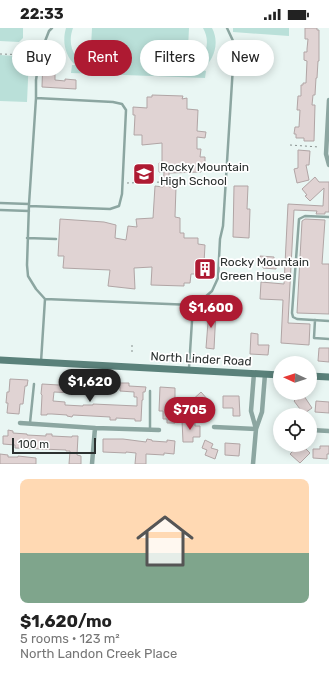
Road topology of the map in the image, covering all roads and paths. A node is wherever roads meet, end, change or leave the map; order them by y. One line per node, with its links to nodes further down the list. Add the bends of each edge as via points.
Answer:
1 (52, 28): 3 (lane)
2 (227, 28): 24 (lane, via 234,43 218,278 212,291)
3 (45, 40)
4 (0, 54): 5 (path)
5 (12, 55)
6 (36, 76): 7 (lane)
7 (36, 98): 14 (lane, via 122,104 126,110); 17 (lane)
8 (329, 100): 11 (street, via 326,154)
9 (290, 145): 10 (path)
10 (319, 147)
11 (329, 165)
12 (163, 182): 14 (path)
13 (169, 182): 15 (path)
14 (122, 183): 17 (lane, via 119,206 110,209)
15 (212, 184)
16 (0, 203): 17 (lane)
17 (29, 205): 19 (lane)
18 (0, 210): 19 (lane)
19 (28, 211): 21 (lane)
20 (329, 217): 25 (lane, via 304,216 298,222 292,313 297,319)
21 (28, 238): 22 (lane); 23 (lane, via 28,276)
22 (56, 239)
23 (45, 298): 24 (lane); 31 (lane)
24 (193, 305): 32 (lane)
25 (315, 320): 26 (lane); 27 (lane, via 314,338)
26 (329, 320)
27 (329, 339)
28 (132, 343): 29 (path)
29 (132, 352)
30 (0, 360): 31 (main road, North Linder Road)
31 (41, 362): 32 (main road, North Linder Road)
32 (189, 370): 33 (main road, North Linder Road)
33 (254, 373): 34 (main road, North Linder Road); 44 (street, via 251,411)
34 (265, 374): 35 (main road, North Linder Road); 44 (street, via 262,412)
35 (273, 375)
36 (317, 376): 37 (main road)
37 (329, 377)
38 (34, 384): 41 (lane)
39 (150, 392): 45 (lane)
40 (20, 423): 41 (street)
41 (30, 424): 43 (street)
42 (214, 427): 44 (street)
43 (95, 428): 45 (street); 49 (street)
44 (256, 429): 50 (street)
45 (150, 430): 46 (street)
46 (160, 430)
47 (317, 430): 48 (street)
48 (329, 431)
49 (92, 464)
50 (254, 464)

